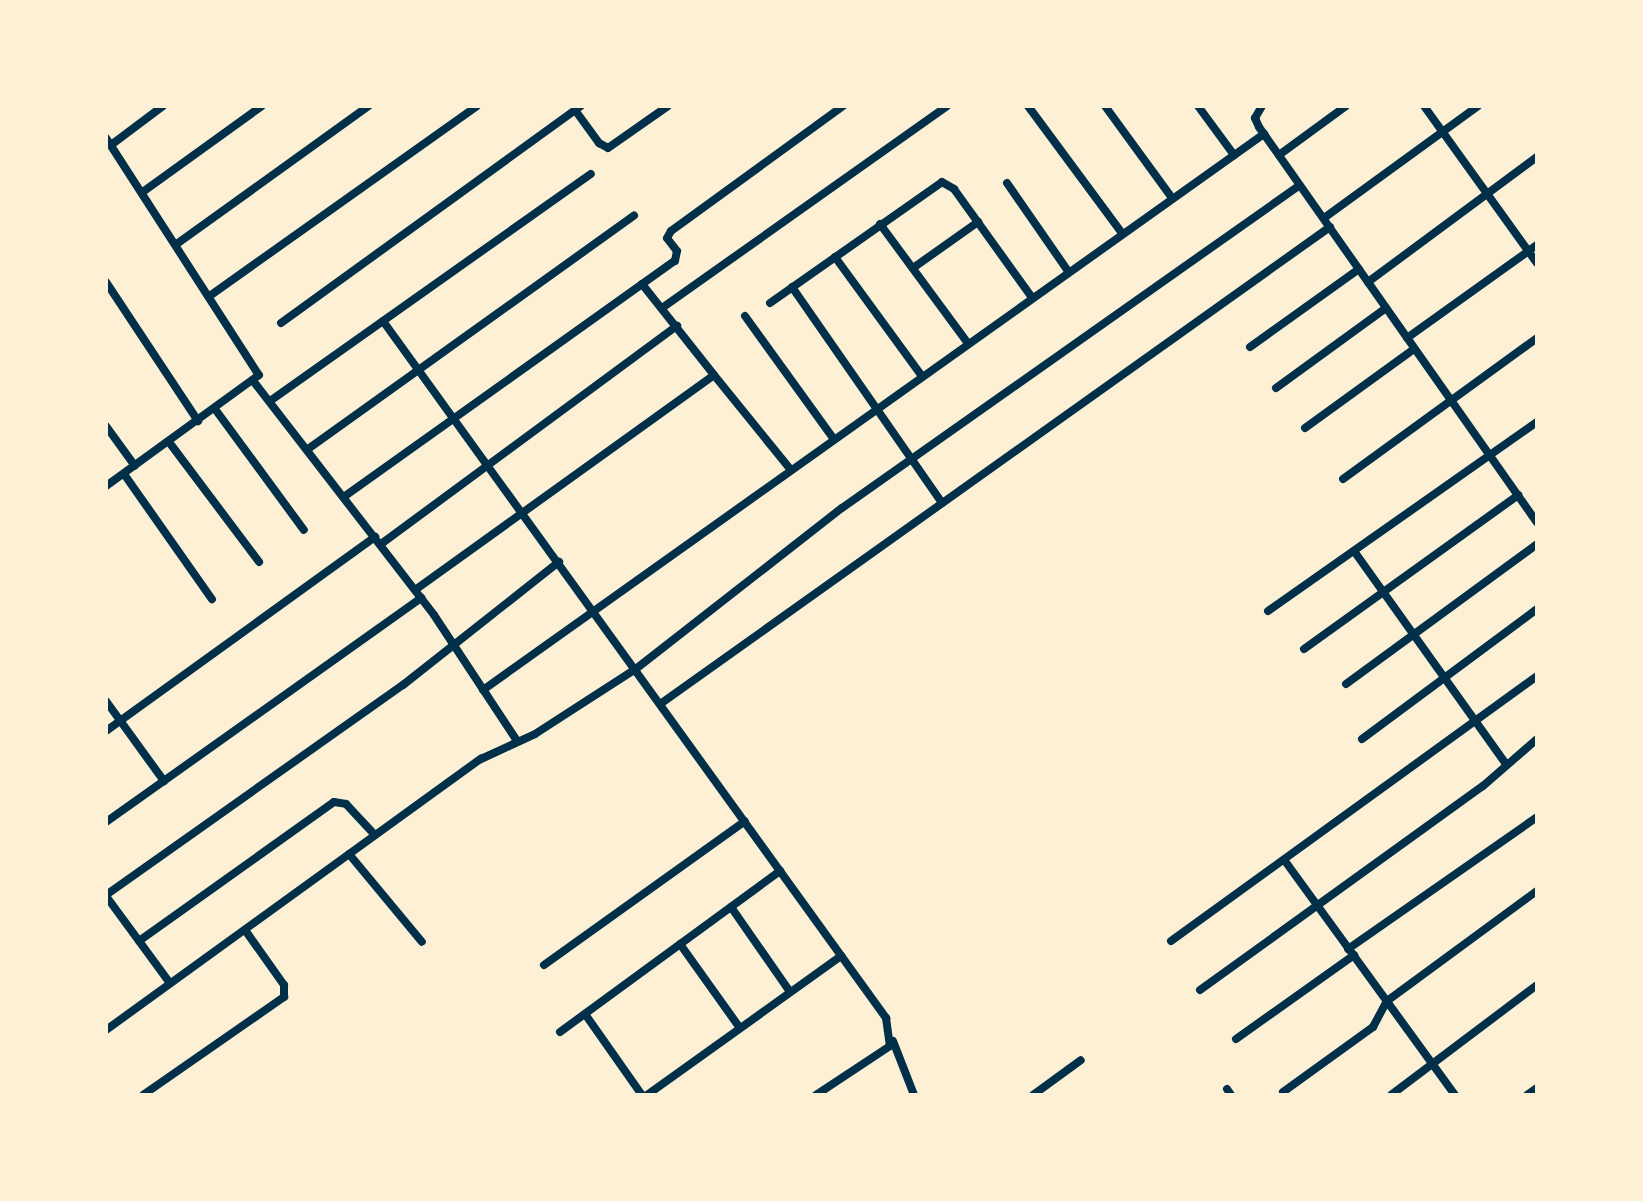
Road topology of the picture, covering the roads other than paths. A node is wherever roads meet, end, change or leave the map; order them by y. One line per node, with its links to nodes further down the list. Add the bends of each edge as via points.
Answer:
1 (163, 106): 18 (street)
2 (262, 106): 25 (street)
3 (369, 106): 34 (street)
4 (477, 106): 46 (street)
5 (668, 106): 15 (street, via 608,148 599,143)
6 (843, 106): 44 (street, via 671,231 667,238 677,257)
7 (947, 106): 49 (street)
8 (1028, 106): 33 (street)
9 (1105, 106): 27 (street)
10 (1198, 106): 19 (street)
11 (1262, 106): 17 (street, via 1255,118)
12 (1346, 106): 20 (street)
13 (1424, 106): 16 (street)
14 (1478, 106): 16 (street)
15 (578, 108): 53 (street)
16 (1443, 131): 26 (street); 29 (street)
17 (1264, 134): 19 (street); 20 (street)
18 (108, 141): 25 (street)
19 (1234, 155): 27 (street)
20 (1279, 155): 24 (street)
21 (1537, 157): 26 (street)
22 (591, 174): 52 (street)
23 (1007, 183): 41 (street)
24 (1300, 185): 29 (street); 78 (street)
25 (144, 191): 34 (street)
26 (1489, 193): 36 (street); 43 (street)
27 (1172, 198): 33 (street)
28 (634, 216): 60 (street)
29 (1324, 218): 32 (street)
30 (978, 222): 31 (street, via 954,189 942,182); 39 (street); 47 (street)
31 (880, 224): 37 (street); 39 (street)
32 (1330, 227): 40 (street); 87 (street)
33 (1122, 233): 41 (street)
34 (178, 243): 46 (street)
35 (1537, 245): 36 (street)
36 (1528, 251): 38 (street); 55 (street)
37 (835, 257): 45 (street); 62 (street)
38 (1537, 263)
39 (913, 268): 57 (street)
40 (1359, 269): 43 (street); 58 (street)
41 (1068, 271): 47 (street)
42 (106, 282): 70 (street)
43 (1368, 282): 50 (street)
44 (642, 284): 49 (street); 69 (street)
45 (792, 287): 48 (street); 67 (street)
46 (211, 295): 63 (street, via 258,372)
47 (1031, 296): 57 (street)
48 (770, 303)
49 (662, 308): 54 (street)
50 (1386, 308): 55 (street); 64 (street)
51 (745, 316): 74 (street)
52 (383, 321): 60 (street); 65 (street)
53 (281, 323)
54 (677, 326): 61 (street); 80 (street)
55 (1407, 338): 59 (street)
56 (1537, 338): 66 (street)
57 (967, 342): 62 (street)
58 (1250, 347)
59 (1414, 349): 66 (street); 73 (street)
60 (417, 370): 69 (street); 76 (street)
61 (714, 375): 81 (street); 89 (street)
62 (921, 375): 67 (street)
63 (254, 382): 65 (street); 68 (street)
64 (1276, 388)
65 (270, 401): 76 (street)
66 (1452, 401): 77 (street); 83 (street)
67 (875, 408): 74 (street); 78 (street)
68 (215, 409): 70 (street); 91 (street)
69 (452, 419): 80 (street); 86 (street)
70 (198, 421): 75 (street)
71 (1537, 422): 77 (street)
72 (106, 426): 79 (street)
73 (1305, 428)
74 (833, 438): 81 (street)
75 (169, 442): 79 (street); 95 (street)
76 (308, 449): 86 (street)
77 (1491, 456): 85 (street); 94 (street)
78 (911, 459): 87 (street); 106 (street)
79 (135, 466): 82 (street)
80 (487, 467): 89 (street); 92 (street)
81 (790, 469): 101 (street)
82 (124, 474): 84 (street); 99 (street)
83 (1343, 479)
84 (106, 486)
85 (1518, 495): 88 (street); 97 (street)
86 (345, 496): 92 (street)
87 (942, 503): 112 (street)
88 (1533, 509): 90 (street)
89 (523, 515): 96 (street); 98 (street)
90 (1537, 522)
91 (304, 530)
92 (378, 540): 98 (street); 113 (street)
93 (1537, 544): 103 (street)
94 (1354, 551): 97 (street); 102 (street)
95 (259, 562)
96 (559, 562): 101 (street); 104 (street)
97 (1384, 592): 103 (street); 105 (street)
98 (418, 594): 104 (street); 120 (street)
99 (212, 599)
100 (1537, 609): 108 (street)
101 (594, 611): 106 (street); 110 (street)
102 (1268, 611)
103 (1414, 634): 108 (street); 109 (street)
104 (452, 643): 110 (street); 129 (street, via 403,685)
105 (1304, 649)
106 (637, 668): 112 (street); 118 (street)
107 (1537, 676): 114 (street)
108 (1445, 677): 114 (street); 116 (street)
109 (1346, 684)
110 (483, 690): 118 (street)
111 (106, 701): 113 (street)
112 (663, 702): 122 (street)
113 (120, 721): 115 (street); 120 (street)
114 (1475, 722): 119 (street); 126 (street)
115 (106, 731)
116 (1362, 739)
117 (1537, 739): 119 (street)
118 (517, 741): 124 (street, via 481,759)
119 (1505, 763): 130 (street, via 1483,786)
120 (164, 781): 123 (street)
121 (1537, 817): 137 (street)
122 (745, 821): 127 (street); 139 (street)
123 (106, 822)
124 (375, 835): 125 (street); 133 (street, via 346,804 334,802)
125 (349, 854): 132 (street); 135 (street)
126 (1285, 861): 130 (street); 134 (street)
127 (780, 871): 131 (street); 138 (street)
128 (1537, 891): 144 (street)
129 (106, 895): 133 (street)
130 (1317, 905): 137 (street); 142 (street)
131 (731, 907): 136 (street); 143 (street)
132 (245, 930): 140 (street); 155 (street, via 284,985 284,997)
133 (139, 941): 140 (street)
134 (1171, 941)
135 (422, 942)
136 (680, 944): 145 (street); 146 (street)
137 (1351, 952): 144 (street); 149 (street)
138 (841, 956): 143 (street); 150 (street, via 886,1018)
139 (544, 965)
140 (170, 983): 147 (street)
141 (1537, 985): 152 (street)
142 (1200, 990)
143 (790, 992): 146 (street)
144 (1387, 1001): 152 (street); 154 (street, via 1373,1027)
145 (585, 1014): 148 (street); 156 (street)
146 (740, 1028): 156 (street)
147 (106, 1030)
148 (560, 1032)
149 (1236, 1039)
150 (893, 1041): 157 (street); 158 (street)
151 (1081, 1060): 159 (street)
152 (1432, 1064): 160 (street); 161 (street)
153 (1537, 1088): 162 (street)
154 (1283, 1092)
155 (143, 1095)
156 (644, 1095)
157 (816, 1095)
158 (914, 1095)
159 (1033, 1095)
160 (1391, 1095)
161 (1455, 1095)
162 (1527, 1095)

